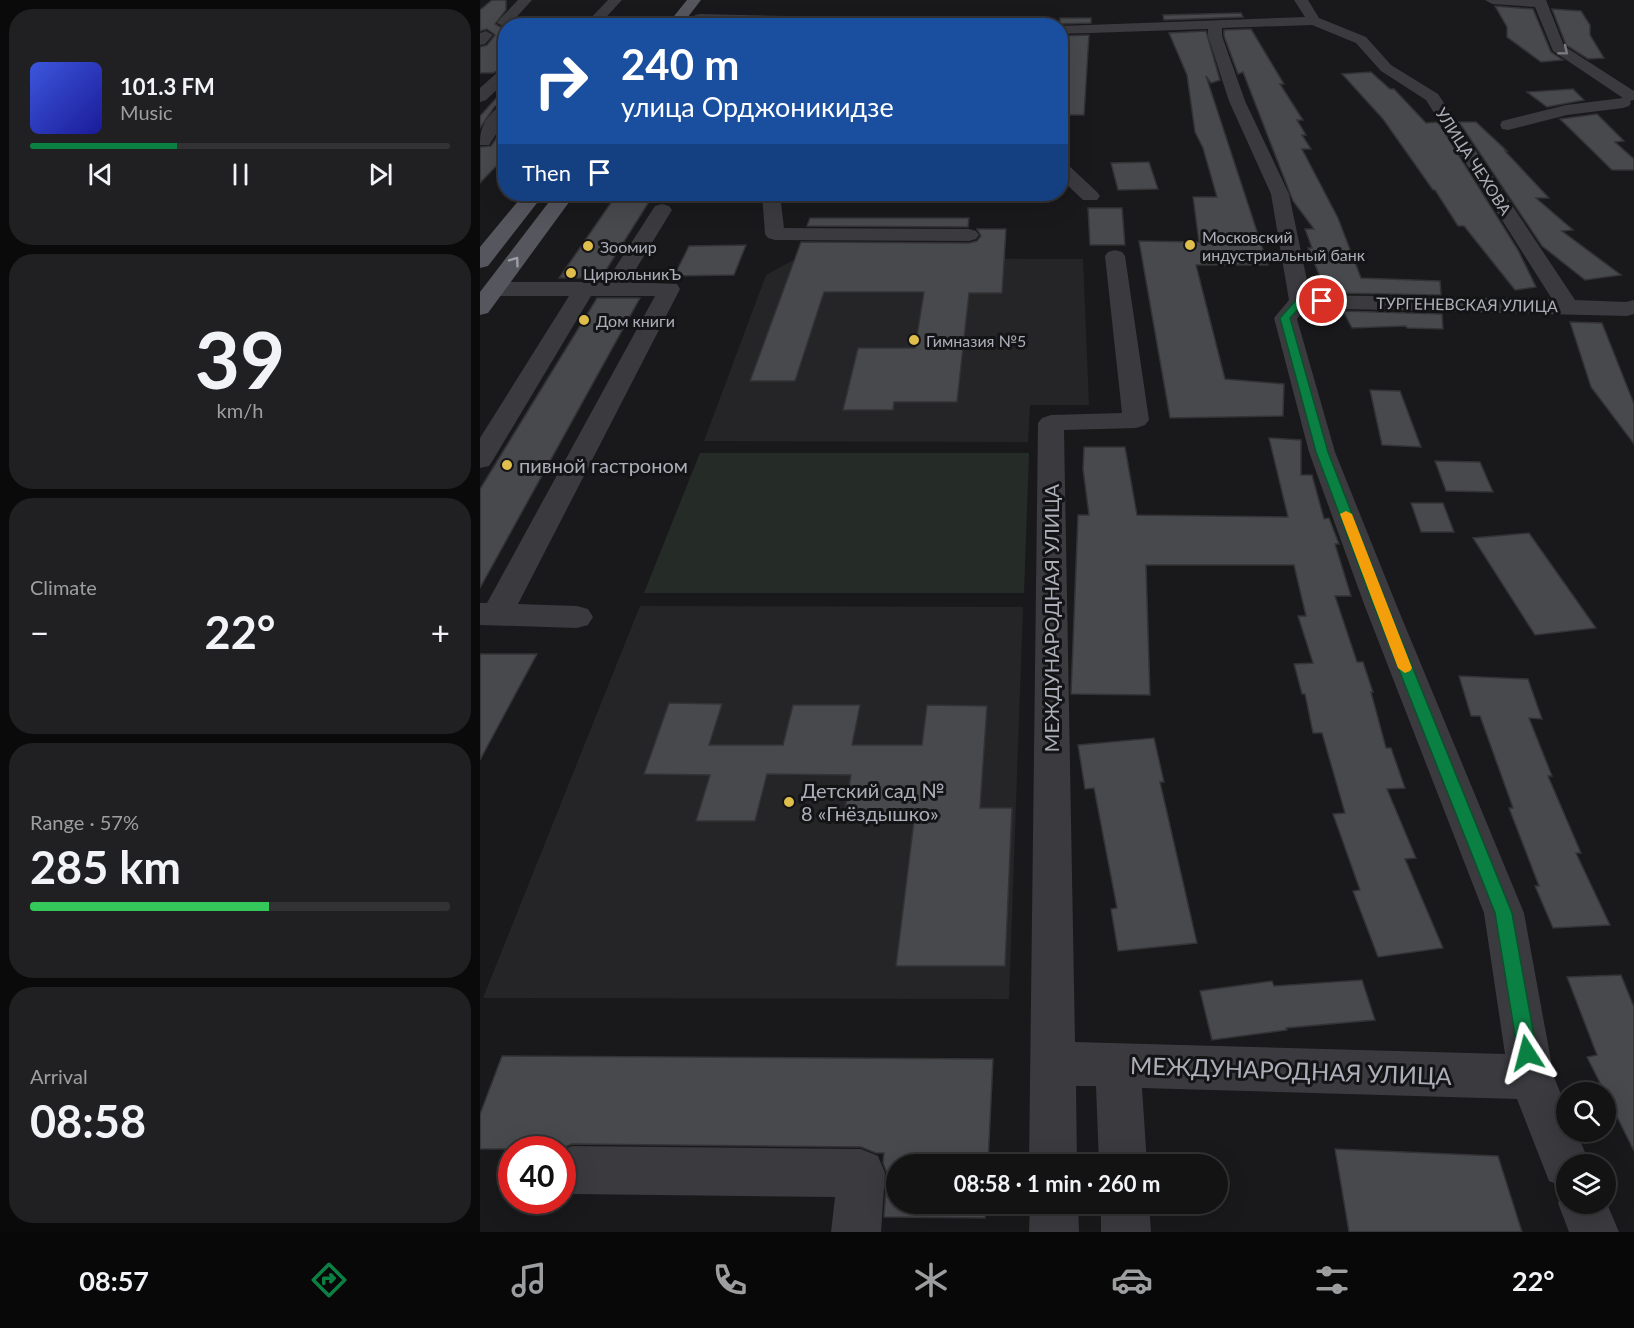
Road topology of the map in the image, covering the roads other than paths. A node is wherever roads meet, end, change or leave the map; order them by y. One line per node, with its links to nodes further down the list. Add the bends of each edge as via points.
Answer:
1 (525, 0): 8 (street)
2 (615, 0): 9 (street)
3 (694, 0): 10 (main road)
4 (714, 0): 11 (main road)
5 (1301, 0): 12 (street)
6 (1491, 0): 7 (street)
7 (1540, 2): 17 (street, one-way to 17, via 1558,48)
8 (509, 18)
9 (598, 18)
10 (679, 18)
11 (700, 18)
12 (1314, 21): 13 (street); 37 (street, УЛИЦА ЧЕХОВА, via 1361,40 1386,68 1432,97)
13 (1215, 24): 14 (street); 36 (street, via 1215,36 1237,101 1280,194)
14 (1068, 30)
15 (498, 80): 16 (street)
16 (480, 97)
17 (1629, 98): 21 (street); 22 (street)
18 (480, 111): 19 (street)
19 (498, 112)
20 (498, 117): 23 (street)
21 (1634, 117)
22 (1508, 125)
23 (483, 141)
24 (1068, 175): 25 (street)
25 (1090, 196)
26 (528, 201): 32 (main road)
27 (560, 201): 33 (main road, one-way to 27)
28 (772, 201): 30 (street, via 775,234)
29 (662, 210): 35 (street)
30 (969, 235)
31 (1115, 256): 43 (street, МЕЖДУНАРОДНАЯ УЛИЦА, via 1136,420 1051,423)
32 (480, 261)
33 (495, 289): 34 (street); 38 (main road)
34 (584, 289): 35 (street); 40 (street)
35 (614, 289): 41 (street, via 669,289)
36 (1300, 301): 37 (street, ТУРГЕНЕВСКАЯ УЛИЦА); 45 (street, via 1285,318 1322,452 1504,913)
37 (1568, 306): 39 (street, ТУРГЕНЕВСКАЯ УЛИЦА)
38 (480, 308)
39 (1632, 314)
40 (480, 460)
41 (488, 614): 42 (street)
42 (577, 617)
43 (1052, 1063): 44 (street, МЕЖДУНАРОДНАЯ УЛИЦА); 46 (street, МЕЖДУНАРОДНАЯ УЛИЦА)
44 (1118, 1065): 45 (street, МЕЖДУНАРОДНАЯ УЛИЦА); 47 (street)
45 (1531, 1077): 48 (street)
46 (1053, 1154)
47 (1122, 1154)
48 (1562, 1154)
49 (576, 1170): 53 (street, via 861,1173)
50 (1054, 1214): 54 (street)
51 (1125, 1214): 55 (street)
52 (1586, 1214): 56 (street)
53 (856, 1232)
54 (1054, 1232)
55 (1126, 1232)
56 (1593, 1232)

